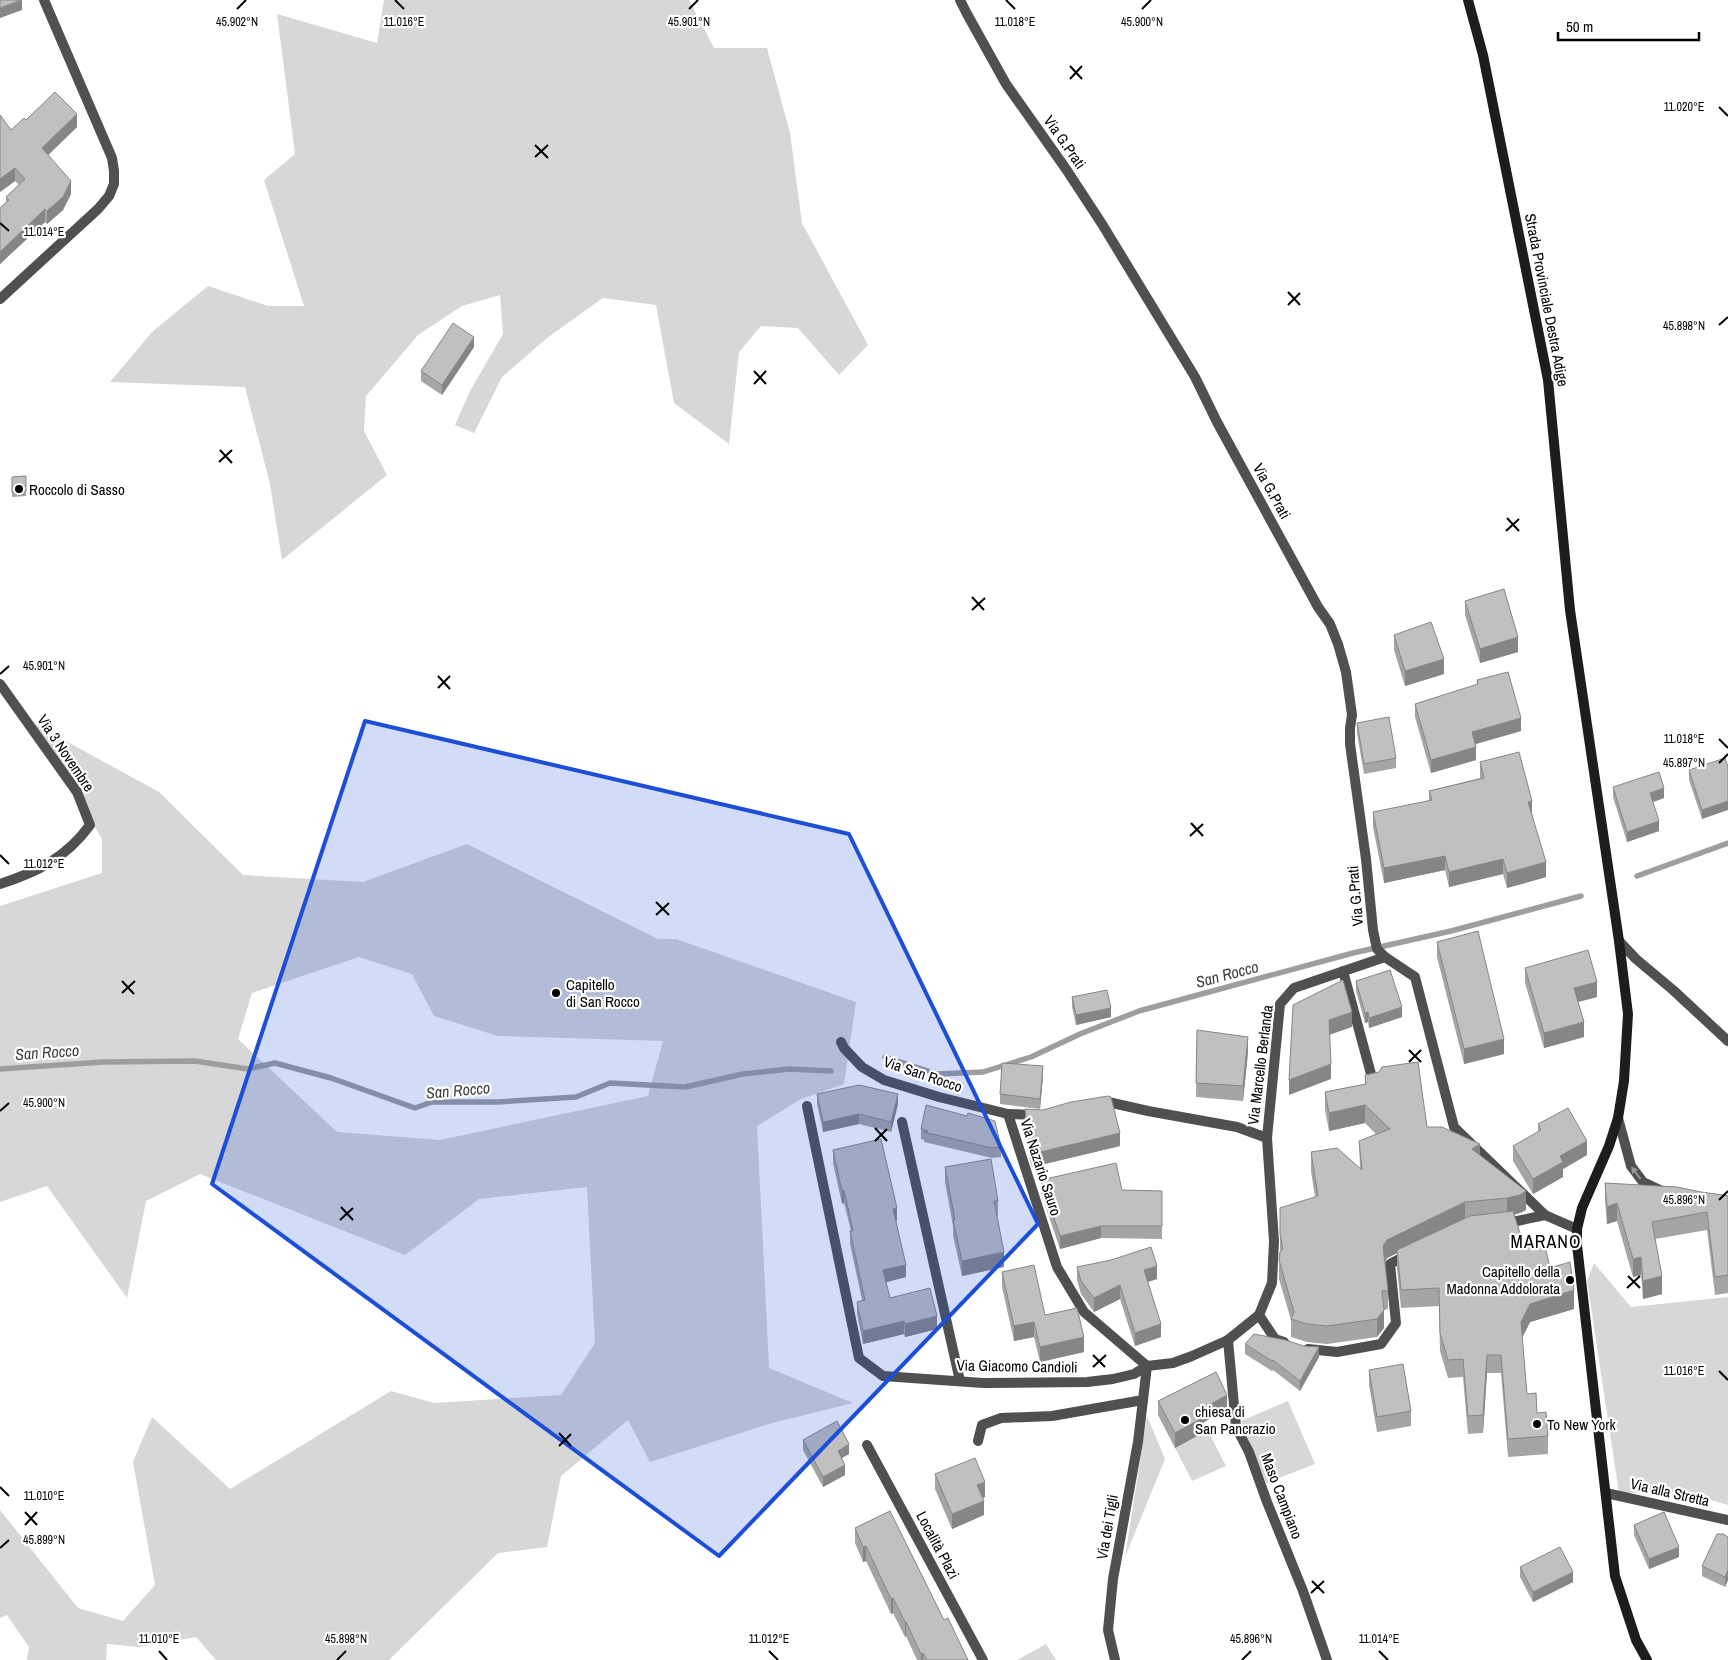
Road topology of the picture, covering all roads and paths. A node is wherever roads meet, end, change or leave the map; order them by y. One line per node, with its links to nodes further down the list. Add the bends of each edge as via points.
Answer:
1 (44, 0): 4 (street, via 107,143 114,184 98,209)
2 (960, 0): 8 (street, Via G.Prati, via 1006,84 1102,224 1191,370 1318,608 1333,630 1351,699 1350,744 1373,930 1377,949)
3 (1468, 0): 7 (main road, Strada Provinciale Destra Adige, via 1483,55 1548,380 1570,610)
4 (0, 299)
5 (0, 684): 6 (street, Via 3 Novembre, via 77,792 90,825 79,840 53,862)
6 (0, 884)
7 (1619, 941): 11 (street); 17 (main road, Strada Provinciale Destra Adige, via 1628,1014)
8 (1385, 957): 9 (street, Via Marcello Berlanda); 21 (street, via 1415,977 1454,1127)
9 (1343, 971): 12 (street, via 1375,1085); 19 (street, Via Marcello Berlanda, via 1294,988 1280,1004)
10 (842, 1042): 16 (street, Via San Rocco, via 862,1067 884,1080)
11 (1728, 1042)
12 (1366, 1086)
13 (1089, 1105): 19 (street, via 1108,1102 1237,1127)
14 (808, 1106): 28 (street, Via Giacomo Candioli, via 859,1358 883,1376)
15 (1051, 1113): 16 (street, Via Nazario Sauro, via 1041,1116)
16 (1008, 1114): 27 (street, Via Nazario Sauro, via 1057,1267 1084,1312)
17 (1618, 1118): 20 (street, one-way to 17, via 1643,1182 1631,1166); 23 (main road, Strada Provinciale Destra Adige)
18 (902, 1122): 28 (street)
19 (1267, 1138): 25 (street, Via Marcello Berlanda, via 1274,1241 1272,1283)
20 (1668, 1194)
21 (1545, 1214): 22 (street); 23 (street)
22 (1492, 1225)
23 (1577, 1229): 32 (main road, Strada Provinciale Destra Adige)
24 (1417, 1250): 25 (street, via 1390,1264 1396,1323 1381,1344 1338,1352 1294,1345 1275,1339)
25 (1259, 1315): 26 (street, Via Marcello Berlanda)
26 (1228, 1340): 27 (street, via 1173,1363); 36 (street, Maso Campiano, via 1236,1427 1303,1591)
27 (1147, 1366): 28 (street, Via Giacomo Candioli, via 1134,1374 1087,1382); 29 (street)
28 (960, 1381)
29 (1143, 1400): 30 (street, via 1052,1416 1001,1418 982,1425); 35 (street, Via dei Tigli, via 1108,1630)
30 (978, 1442)
31 (867, 1445): 34 (street, Località Plazi)
32 (1606, 1493): 33 (street, Via alla Stretta); 37 (main road, Strada Provinciale Destra Adige, via 1615,1576 1636,1640)
33 (1728, 1520)
34 (983, 1660)
35 (1115, 1660)
36 (1327, 1660)
37 (1647, 1660)

